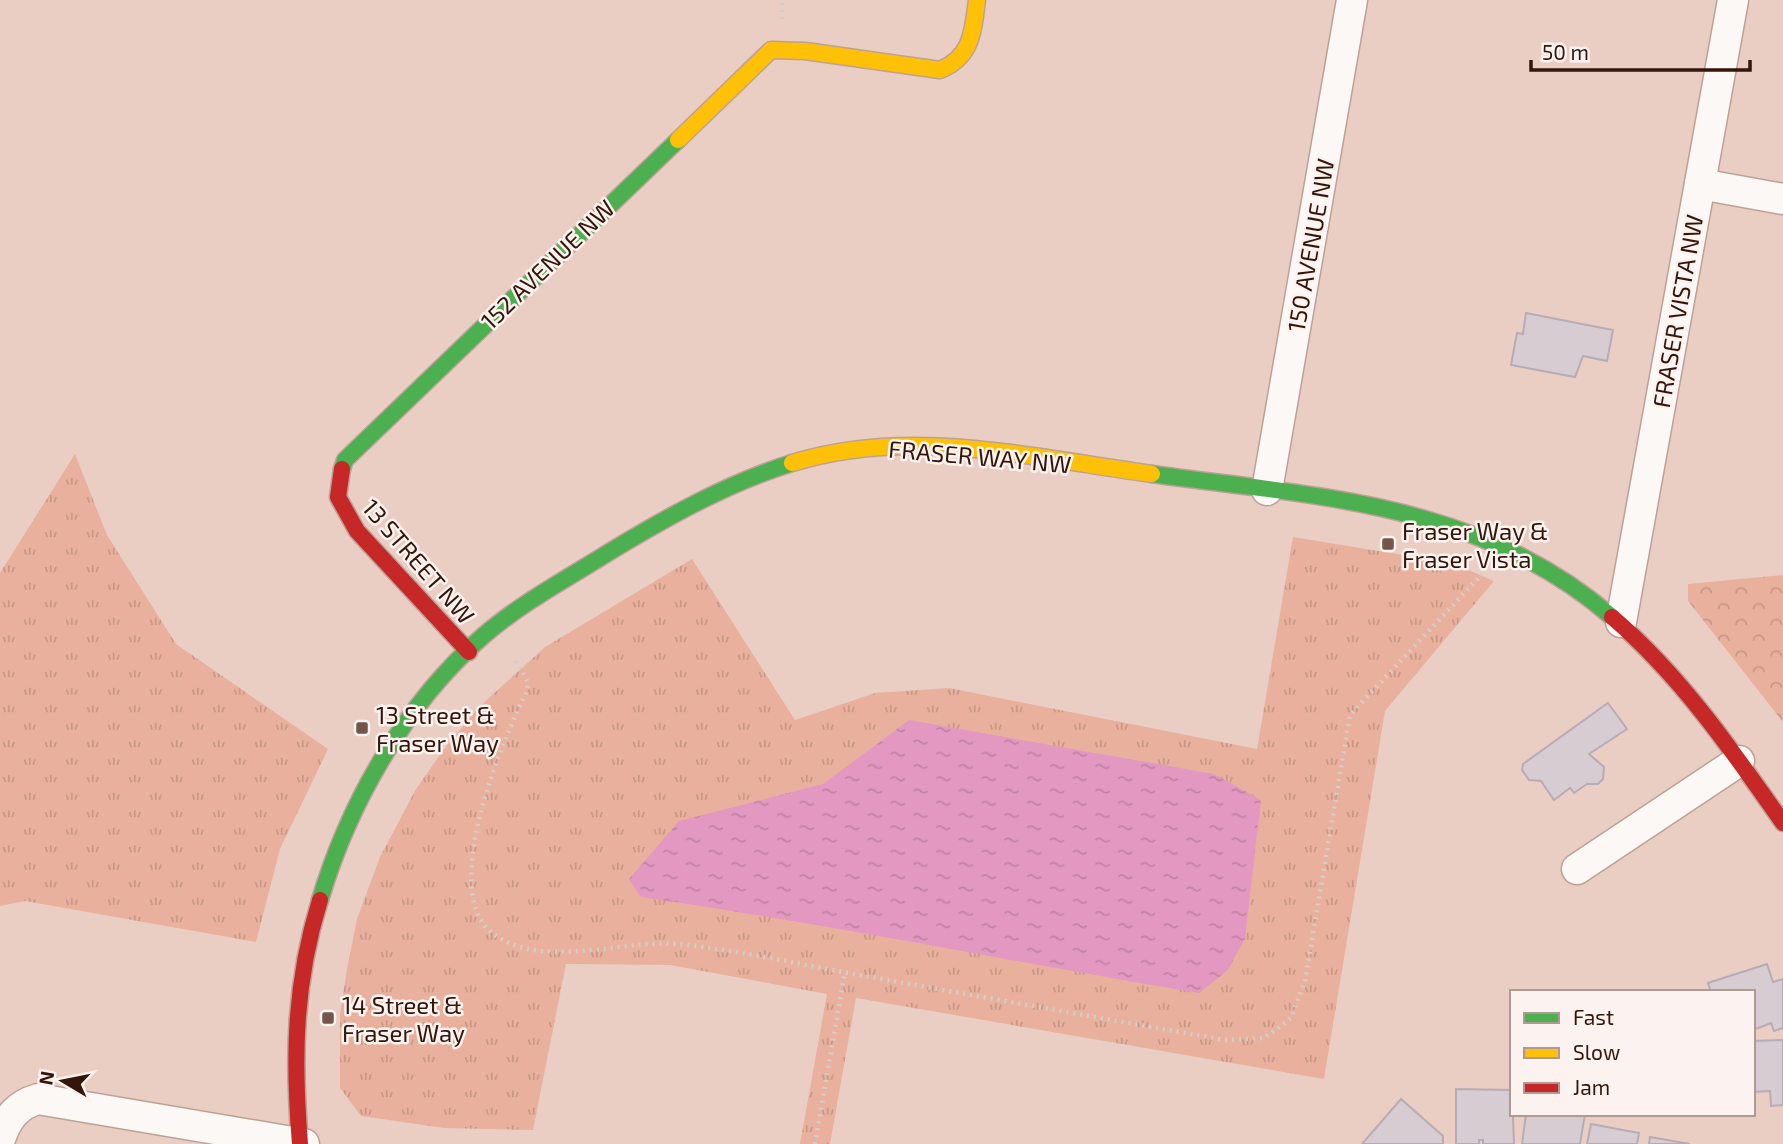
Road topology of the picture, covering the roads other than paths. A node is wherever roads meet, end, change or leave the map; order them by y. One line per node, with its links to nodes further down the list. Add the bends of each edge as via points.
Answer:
1 (977, 0): 7 (street, 152 AVENUE NW, via 966,52 956,65 922,69 771,50 355,449 339,477)
2 (1352, 0): 6 (street, 150 AVENUE NW)
3 (1733, 0): 4 (street, FRASER VISTA NW)
4 (1700, 184): 5 (street); 8 (street, FRASER VISTA NW)
5 (1783, 199)
6 (1267, 490): 8 (street, FRASER WAY NW, via 1401,511 1507,547 1566,581); 9 (street, FRASER WAY NW, via 941,447 834,452 786,462 685,509 530,603 491,629)
7 (338, 498): 9 (street, 13 STREET NW, via 351,526)
8 (1621, 622): 10 (street, FRASER WAY NW)
9 (469, 652): 14 (street, FRASER WAY NW, via 398,735 370,779 329,866 298,998 294,1064)
10 (1739, 761): 11 (street, FRASER WAY NW); 12 (street)
11 (1783, 823)
12 (1577, 869)
13 (0, 1139): 14 (street, via 11,1115 24,1103 38,1099)
14 (301, 1144)

